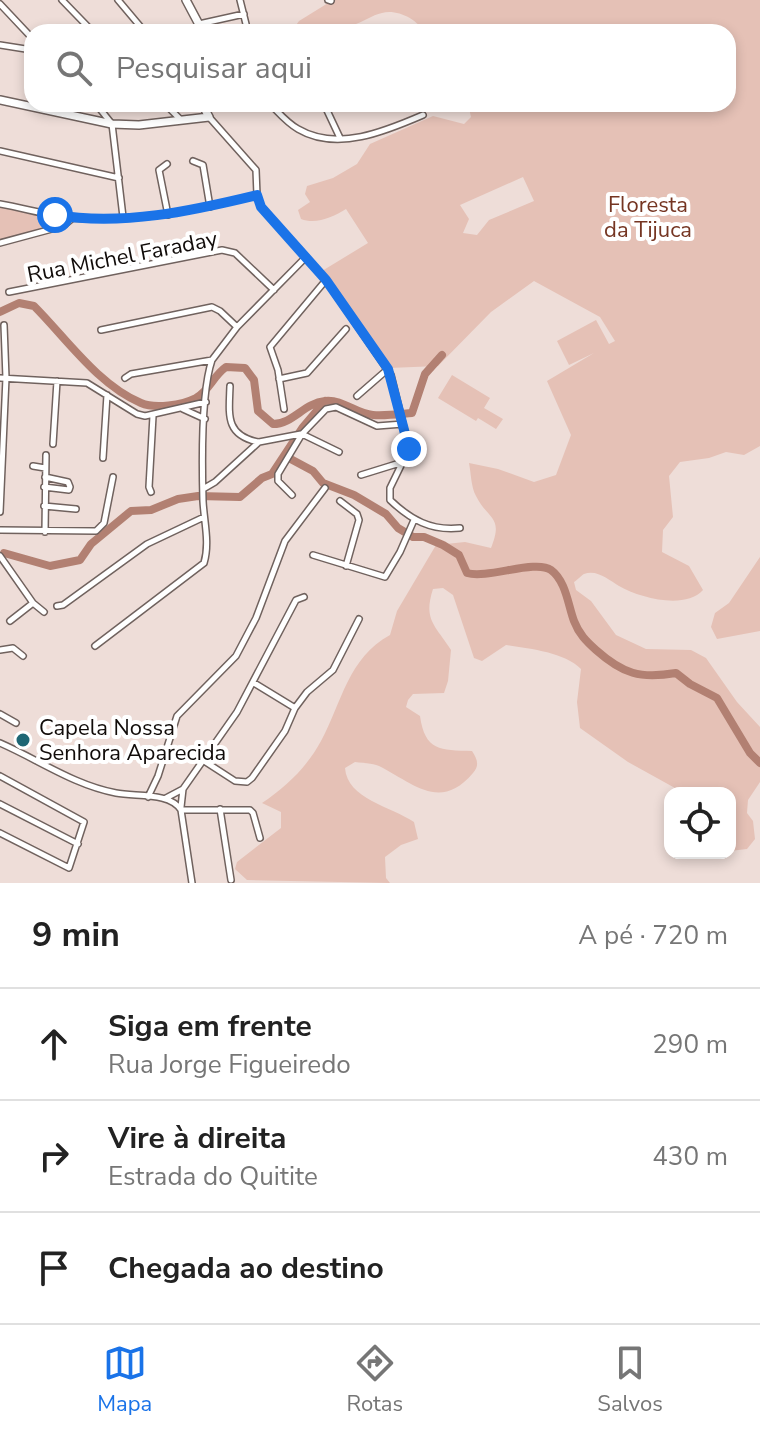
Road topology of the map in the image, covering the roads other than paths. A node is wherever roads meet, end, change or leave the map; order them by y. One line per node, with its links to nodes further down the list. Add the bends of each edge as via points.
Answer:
1 (62, 0): 7 (street)
2 (118, 0): 8 (street)
3 (186, 0): 9 (street)
4 (240, 0): 6 (street)
5 (0, 4): 12 (street)
6 (244, 14): 10 (street); 11 (street)
7 (85, 24)
8 (138, 24)
9 (199, 24)
10 (213, 24)
11 (246, 24)
12 (24, 30)
13 (0, 45): 14 (street)
14 (24, 49)
15 (0, 100): 16 (street)
16 (24, 105)
17 (56, 112): 26 (street)
18 (102, 112): 26 (street)
19 (174, 112): 25 (street)
20 (206, 112): 24 (street)
21 (279, 112): 27 (street, via 300,131)
22 (328, 112): 27 (street)
23 (423, 115): 27 (street, via 375,135)
24 (209, 117): 25 (street); 32 (street, via 256,170)
25 (182, 120): 26 (street)
26 (112, 124): 31 (street)
27 (340, 138)
28 (0, 151): 31 (street)
29 (193, 161): 34 (street, via 203,165)
30 (167, 164): 35 (street, via 159,170)
31 (119, 178): 36 (street)
32 (257, 195): 34 (street); 39 (street, via 261,207)
33 (0, 204): 37 (street)
34 (210, 207): 35 (street)
35 (168, 215): 36 (street)
36 (123, 217): 37 (street)
37 (74, 218): 38 (street, via 63,226)
38 (0, 243)
39 (306, 257): 40 (street); 41 (street)
40 (326, 280): 48 (street); 51 (street, via 270,345)
41 (274, 290): 42 (street, Rua Michel Faraday, via 235,253 222,250); 44 (street)
42 (9, 292)
43 (4, 325): 49 (street)
44 (237, 327): 46 (street, via 212,307); 47 (street)
45 (346, 329): 51 (street, via 307,373)
46 (101, 330)
47 (212, 360): 50 (street); 56 (street)
48 (388, 369): 55 (street); 61 (street)
49 (3, 378): 52 (street); 82 (street)
50 (125, 378)
51 (279, 379): 58 (street)
52 (57, 381): 54 (street, via 87,383); 64 (street)
53 (230, 386): 63 (street, via 232,427 241,437)
54 (107, 394): 59 (street, via 137,414); 67 (street)
55 (357, 396)
56 (206, 400): 57 (street); 60 (street)
57 (182, 409): 59 (street); 60 (street)
58 (284, 409)
59 (153, 416): 77 (street)
60 (205, 419): 76 (street)
61 (403, 424): 62 (street, via 377,426 333,407 322,410); 68 (street, via 409,449)
62 (298, 435): 63 (street); 65 (street); 78 (street, via 277,478)
63 (259, 442): 76 (street)
64 (53, 444)
65 (339, 452)
66 (46, 455): 70 (street)
67 (103, 458)
68 (404, 462): 71 (street); 84 (street, via 389,496)
69 (33, 466): 70 (street)
70 (45, 468): 72 (street)
71 (361, 475)
72 (45, 477): 74 (street); 74 (street, via 70,487)
73 (113, 477): 87 (street, via 99,530)
74 (44, 487): 80 (street)
75 (325, 488): 108 (street, via 285,541 236,656 177,716)
76 (203, 491): 83 (street)
77 (151, 492)
78 (292, 495)
79 (340, 501): 90 (street, via 359,520)
80 (44, 506): 81 (street); 87 (street)
81 (76, 509)
82 (0, 512)
83 (204, 517): 93 (street, via 147,544); 97 (street, via 204,563)
84 (414, 520): 85 (street, via 439,529); 90 (street, via 385,577)
85 (460, 528)
86 (0, 530): 87 (street)
87 (45, 532)
88 (313, 555): 90 (street)
89 (0, 556): 92 (street)
90 (346, 566)
91 (304, 597): 100 (street, via 296,600)
92 (33, 603): 94 (street); 96 (street)
93 (57, 606)
94 (44, 612)
95 (359, 619): 101 (street, via 333,670)
96 (10, 621)
97 (95, 646)
98 (0, 650): 99 (street, via 10,648)
99 (23, 656)
100 (254, 683): 101 (street); 105 (street)
101 (295, 708): 105 (street, via 285,731 247,782 235,781)
102 (0, 714): 103 (street)
103 (16, 723)
104 (0, 743): 108 (street, via 92,787)
105 (204, 761): 107 (street)
106 (0, 776): 115 (street, via 83,819)
107 (183, 789): 109 (street); 111 (street)
108 (148, 797): 109 (street)
109 (165, 799): 111 (street)
110 (0, 804): 115 (street)
111 (181, 809): 112 (street); 117 (street)
112 (220, 809): 114 (street, via 251,810); 116 (street)
113 (0, 833): 115 (street, via 68,868)
114 (260, 838)
115 (78, 844)
116 (231, 880)
117 (192, 883)

